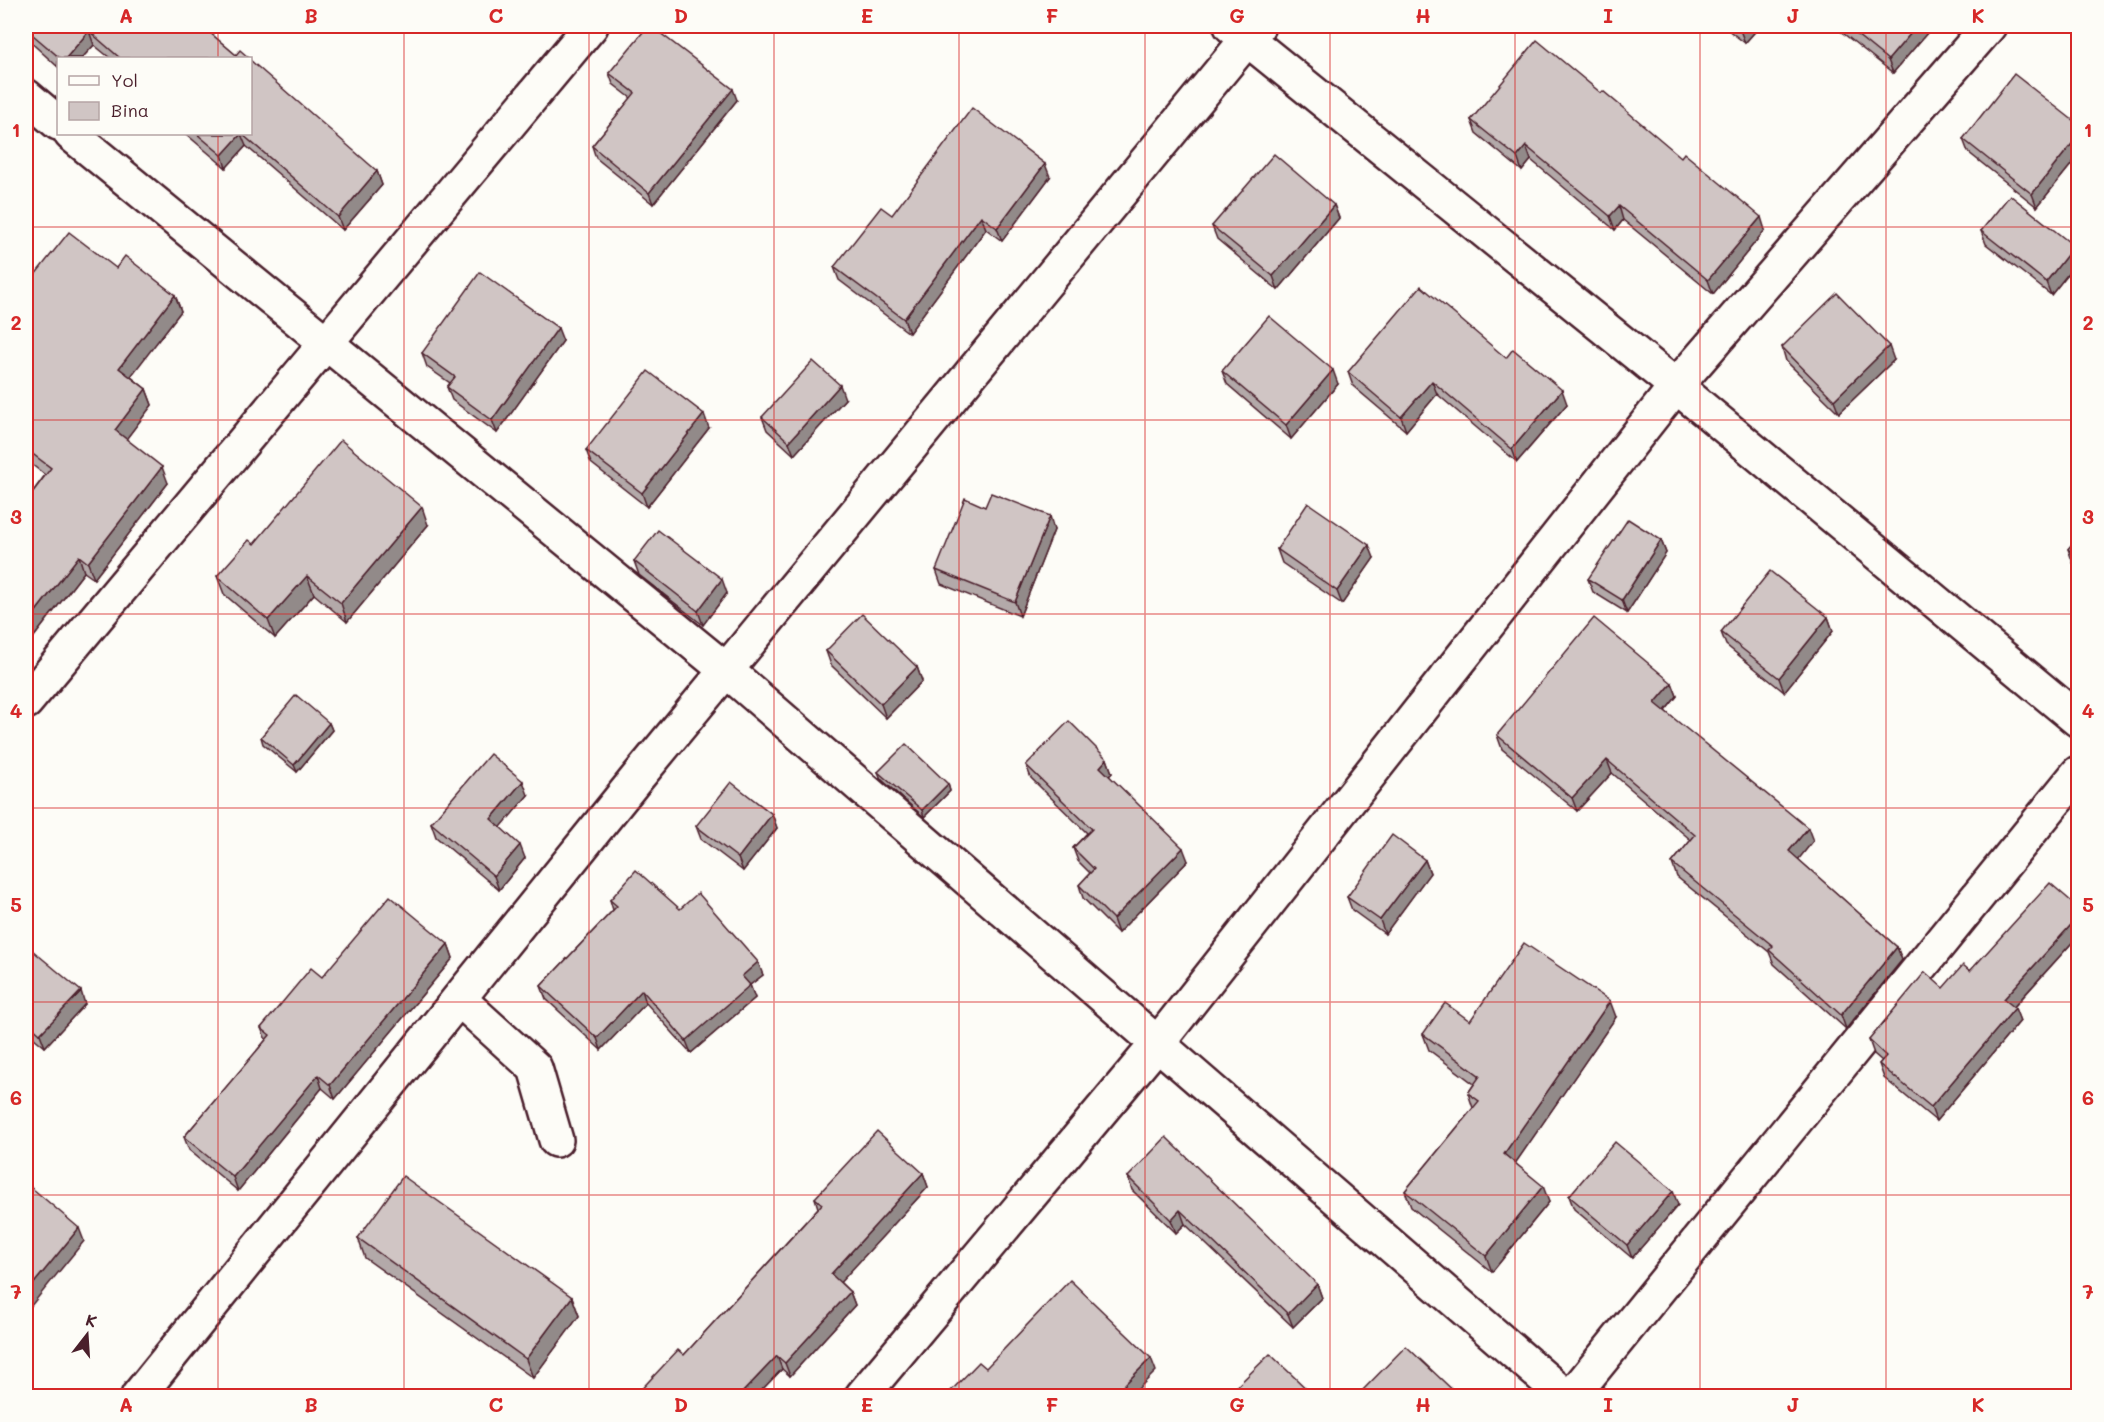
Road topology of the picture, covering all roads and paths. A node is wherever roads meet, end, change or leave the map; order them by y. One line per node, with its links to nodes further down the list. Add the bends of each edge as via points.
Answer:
1 (591, 26): 7 (street)
2 (1989, 26): 8 (street)
3 (1246, 30): 8 (street); 9 (street)
4 (26, 96): 5 (street)
5 (57, 122)
6 (72, 135): 7 (street)
7 (326, 343): 9 (street); 10 (street)
8 (1676, 386): 11 (street); 14 (street)
9 (726, 670): 13 (street); 14 (street)
10 (26, 702)
11 (2079, 720)
12 (2079, 773): 19 (street)
13 (459, 999): 15 (street, via 535,1068); 16 (street)
14 (1157, 1044): 17 (street); 18 (street)
15 (556, 1140)
16 (138, 1396)
17 (862, 1396)
18 (1565, 1396)
19 (1572, 1396)

